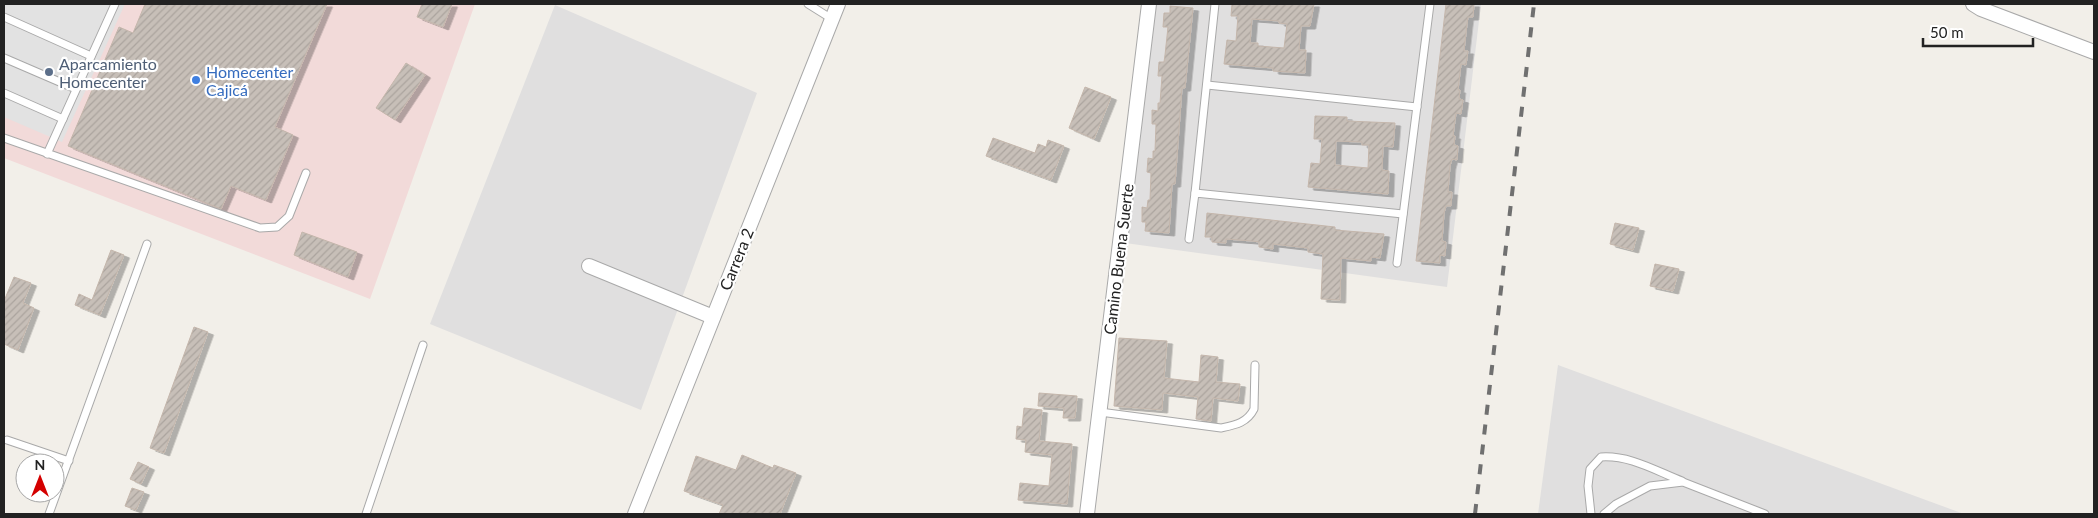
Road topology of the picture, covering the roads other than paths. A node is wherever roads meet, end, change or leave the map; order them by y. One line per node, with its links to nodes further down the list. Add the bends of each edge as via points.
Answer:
1 (115, 4): 11 (lane)
2 (808, 4): 9 (lane)
3 (838, 4): 9 (street, Carrera 2)
4 (1149, 4): 30 (street, Camino Buena Suerte)
5 (1215, 4): 13 (lane)
6 (1430, 4): 16 (lane)
7 (1974, 4): 10 (street)
8 (4, 17): 11 (lane)
9 (832, 19): 27 (street, Carrera 2)
10 (2094, 52)
11 (91, 56): 14 (lane)
12 (4, 58): 14 (lane)
13 (1207, 85): 16 (lane); 21 (lane)
14 (76, 89): 17 (lane)
15 (4, 93): 17 (lane)
16 (1416, 107): 22 (lane)
17 (63, 119): 19 (lane)
18 (4, 138): 19 (lane)
19 (47, 154): 20 (lane, via 260,228 277,227 289,216)
20 (306, 173)
21 (1195, 192): 22 (lane); 23 (lane)
22 (1403, 214): 25 (lane)
23 (1189, 239)
24 (147, 244): 32 (lane)
25 (1397, 263)
26 (589, 266): 27 (street)
27 (713, 317): 36 (street, Carrera 2)
28 (423, 345): 35 (lane)
29 (1255, 365): 30 (lane, via 1254,409 1240,424 1221,428)
30 (1100, 412): 37 (street, Camino Buena Suerte)
31 (6, 440): 32 (lane)
32 (69, 461): 34 (lane)
33 (1683, 482): 38 (lane, via 1630,460 1617,456 1602,457 1590,469); 39 (lane, via 1650,486); 40 (lane)
34 (49, 514)
35 (366, 514)
36 (635, 514)
37 (1087, 514)
38 (1591, 514)
39 (1604, 514)
40 (1765, 514)

